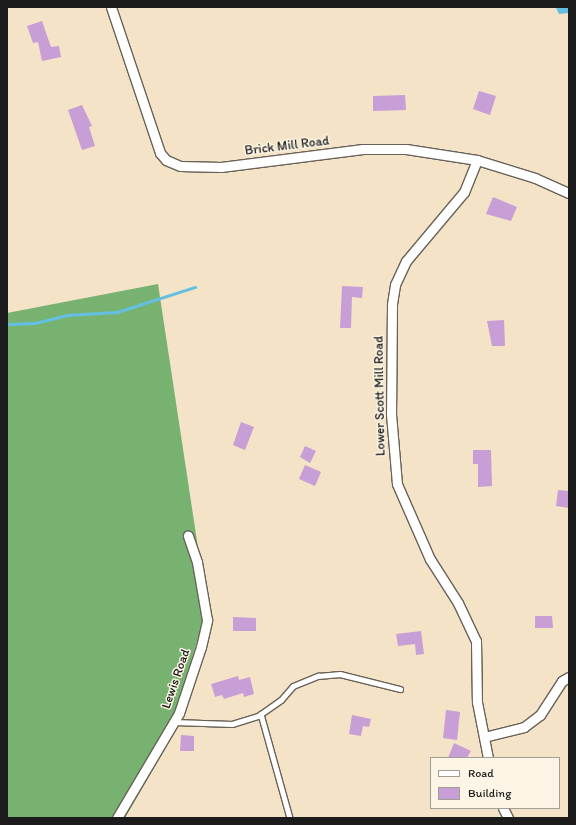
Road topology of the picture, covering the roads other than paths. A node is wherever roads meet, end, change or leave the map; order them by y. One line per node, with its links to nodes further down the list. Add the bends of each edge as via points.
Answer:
1 (111, 7): 2 (street, Brick Mill Road, via 160,153 166,160 180,166 221,167 363,149 406,148)
2 (477, 160): 3 (street, Brick Mill Road, via 535,178); 9 (street, Lower Scott Mill Road, via 464,192 406,261 398,278 392,305 391,414 397,484 430,559 458,603 476,641 475,686)
3 (569, 193)
4 (188, 536): 8 (street, Lewis Road, via 197,562 206,620 190,683)
5 (569, 677): 9 (street, via 562,681 540,715 524,727)
6 (400, 689): 7 (lane, via 340,674 318,676 293,686 281,700)
7 (261, 714): 8 (lane, via 232,724); 12 (lane, via 273,749)
8 (174, 722): 11 (street, Lewis Road)
9 (484, 737): 10 (street, Lower Scott Mill Road)
10 (488, 757)
11 (117, 818)
12 (290, 818)

